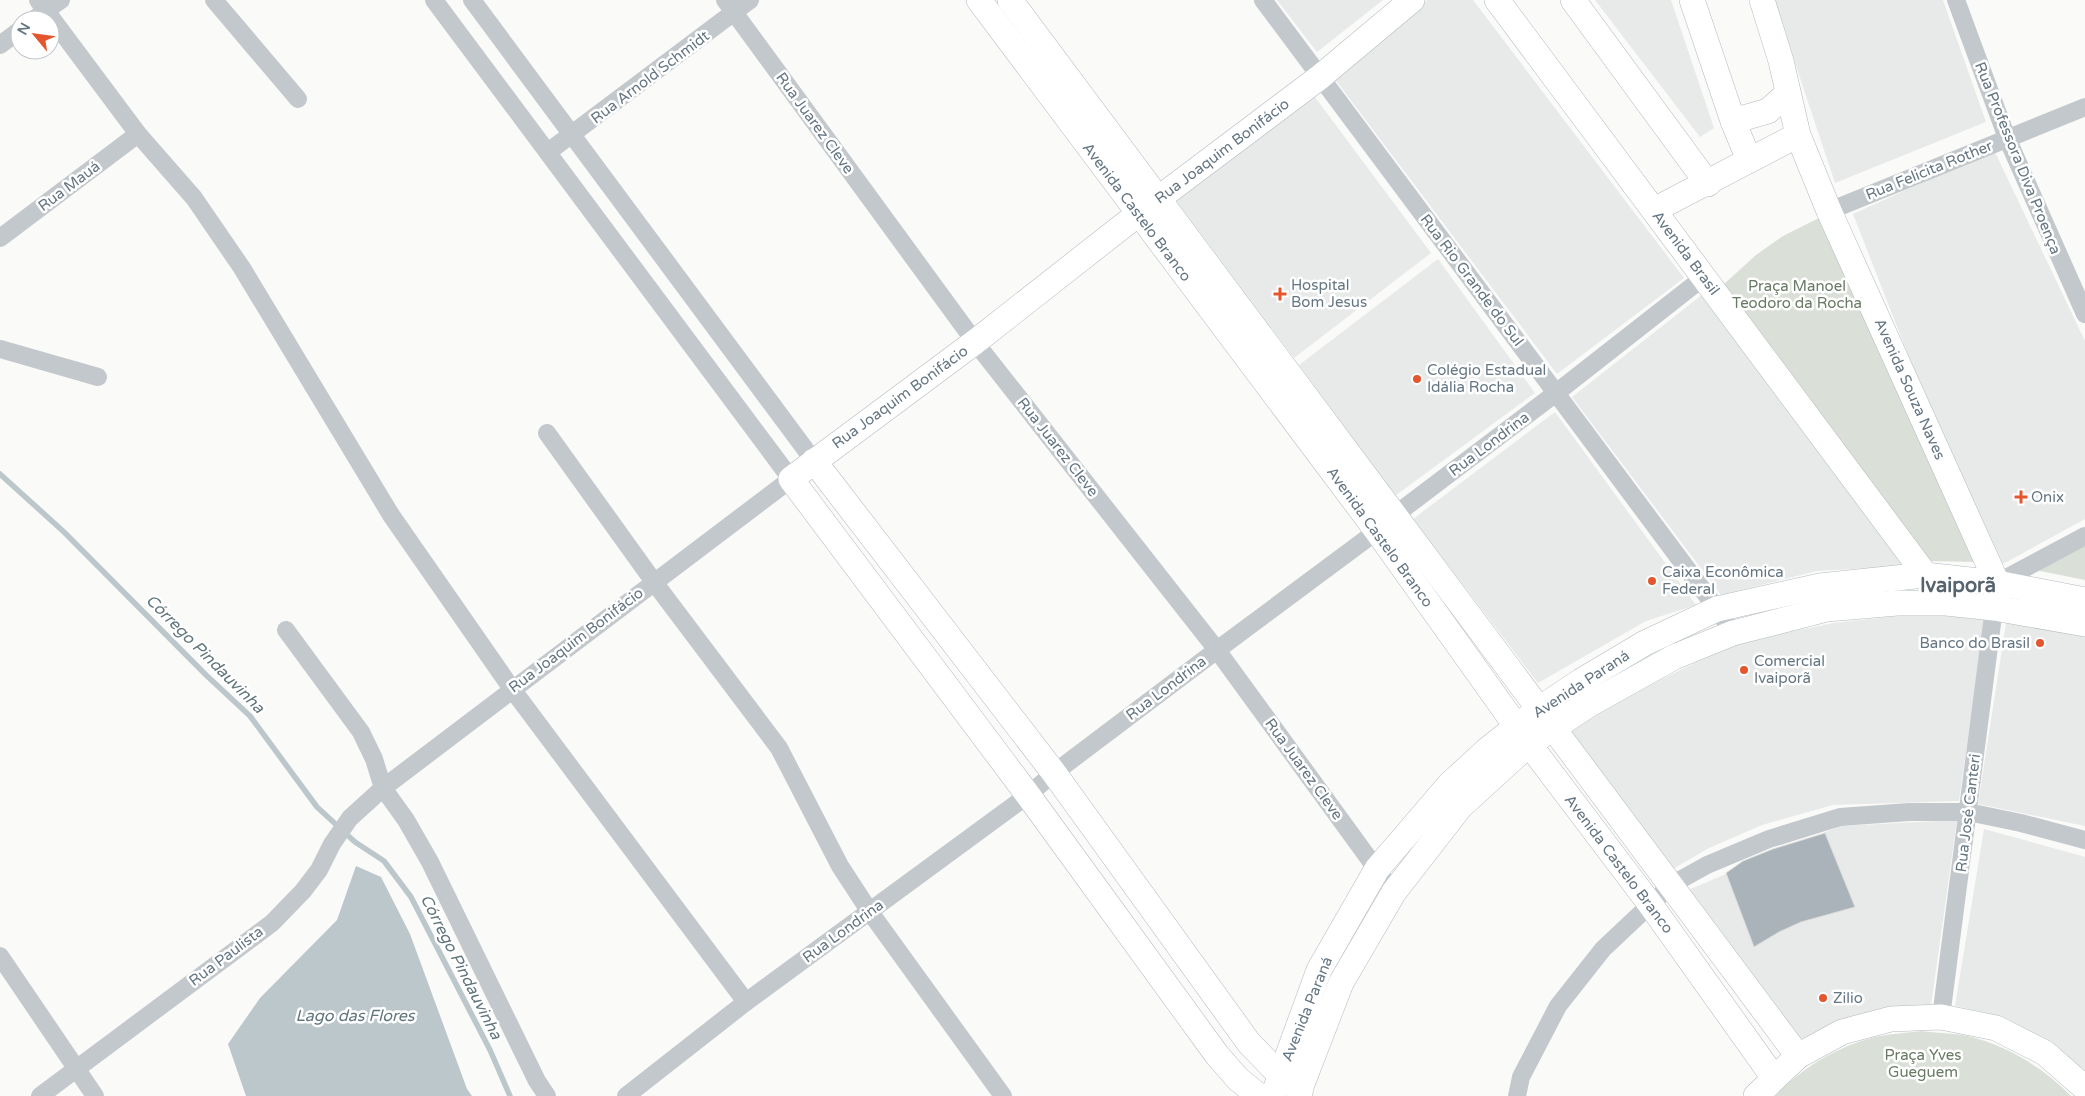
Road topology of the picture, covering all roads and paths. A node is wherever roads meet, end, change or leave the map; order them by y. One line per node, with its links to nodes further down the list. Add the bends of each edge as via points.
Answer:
1 (61, 0): 16 (street)
2 (214, 0): 20 (street)
3 (434, 0): 27 (street)
4 (472, 0): 24 (street)
5 (750, 0): 15 (street, Rua Arnold Schmidt)
6 (980, 0): 33 (street, Avenida Castelo Branco)
7 (1010, 0): 30 (street, Avenida Castelo Branco)
8 (1263, 0): 18 (street, Rua Rio Grande do Sul)
9 (1412, 0): 18 (street, Rua Joaquim Bonifácio)
10 (1497, 0): 31 (street, Avenida Brasil)
11 (1573, 0): 29 (street)
12 (1692, 0): 22 (street)
13 (1762, 0): 19 (street, Avenida Souza Naves)
14 (1956, 0): 26 (street, Rua Professora Diva Proença)
15 (730, 6): 24 (street, Rua Arnold Schmidt); 37 (street, Rua Juarez Cleve)
16 (39, 10)
17 (60, 36): 23 (street)
18 (1320, 76): 30 (street, Rua Joaquim Bonifácio); 40 (street, Rua Rio Grande do Sul)
19 (1788, 94): 22 (street, via 1768,111); 25 (street, Avenida Souza Naves)
20 (298, 99)
21 (2085, 107): 26 (street, Rua Felicita Rother)
22 (1733, 121): 28 (street)
23 (138, 134): 34 (street, Rua Mauá); 57 (street, via 194,198 242,268 391,515)
24 (571, 136): 27 (street, Rua Arnold Schmidt); 42 (street)
25 (1798, 136): 28 (street); 32 (street, Avenida Souza Naves)
26 (2007, 138): 32 (street, Rua Felicita Rother); 36 (street, Rua Professora Diva Proença)
27 (548, 152): 43 (street)
28 (1749, 160): 29 (street)
29 (1708, 184): 31 (street)
30 (1158, 199): 33 (street, Rua Joaquim Bonifácio); 44 (street, Avenida Castelo Branco)
31 (1654, 210): 35 (street, Avenida Brasil)
32 (1829, 212): 48 (street, Avenida Souza Naves)
33 (1138, 214): 37 (street, Rua Joaquim Bonifácio); 44 (street, Avenida Castelo Branco)
34 (0, 238)
35 (1704, 277): 40 (street, Rua Londrina); 46 (street, Avenida Brasil)
36 (2085, 314)
37 (975, 342): 42 (street, Rua Joaquim Bonifácio); 56 (street, Rua Juarez Cleve)
38 (0, 349): 39 (street)
39 (98, 377)
40 (1556, 393): 44 (street, Rua Londrina); 52 (street, Rua Rio Grande do Sul)
41 (547, 433): 47 (street)
42 (814, 461): 43 (street, Rua Joaquim Bonifácio); 60 (street)
43 (791, 479): 47 (street, Rua Joaquim Bonifácio); 62 (street)
44 (1386, 523): 56 (street, Rua Londrina); 58 (street, Avenida Castelo Branco); 59 (street, Avenida Castelo Branco)
45 (2085, 536): 48 (street)
46 (1925, 575): 48 (street, Avenida Paraná); 50 (street, Avenida Brasil); 52 (street, Avenida Paraná, via 1820,586)
47 (654, 582): 57 (street, Rua Joaquim Bonifácio); 69 (street, via 779,748 840,866)
48 (1997, 583): 49 (street, Avenida Paraná); 51 (street)
49 (2085, 600)
50 (1946, 602): 51 (street, Avenida Paraná); 55 (street, Avenida Paraná, via 1828,609)
51 (1994, 608): 53 (street, Avenida Paraná); 63 (street, Rua José Canteri)
52 (1717, 609): 55 (street, Rua Rio Grande do Sul); 58 (street, Avenida Paraná, via 1645,643 1581,681)
53 (2085, 624)
54 (286, 630): 61 (street, via 361,732)
55 (1733, 633): 58 (street, Avenida Paraná)
56 (1217, 650): 60 (street, Rua Londrina); 65 (street, Rua Juarez Cleve)
57 (512, 689): 61 (street, Rua Joaquim Bonifácio); 71 (street)
58 (1545, 718): 59 (street, Avenida Paraná); 66 (street, Avenida Castelo Branco)
59 (1524, 735): 65 (street, Avenida Paraná, via 1488,749 1450,784); 67 (street, Avenida Paraná, via 1460,807); 68 (street, Avenida Castelo Branco)
60 (1054, 772): 62 (street, Rua Londrina); 76 (street, via 1249,1043)
61 (383, 788): 74 (street, Rua Paulista, via 350,818 319,870 272,923); 80 (street, via 430,862)
62 (1028, 795): 69 (street, Rua Londrina); 83 (street, via 1217,1055)
63 (1968, 812): 64 (street); 66 (street, via 1840,817 1769,839 1707,865); 72 (street, Rua José Canteri)
64 (2085, 840)
65 (1377, 869): 67 (street, Rua Juarez Cleve); 76 (street, Avenida Paraná, via 1319,970)
66 (1671, 885): 68 (street); 73 (street, Avenida Castelo Branco)
67 (1394, 892): 76 (street, Avenida Paraná, via 1342,983)
68 (1650, 904): 75 (street, Avenida Castelo Branco); 84 (street, via 1602,949 1558,1006 1521,1077)
69 (870, 912): 71 (street, Rua Londrina); 82 (street)
70 (0, 956): 74 (street)
71 (746, 1002): 81 (street, Rua Londrina)
72 (1941, 1017): 73 (street, via 1891,1019 1842,1032); 77 (street, via 1996,1028 2046,1053)
73 (1798, 1056): 75 (street)
74 (77, 1069): 78 (street, Rua Paulista); 79 (street)
75 (1774, 1078): 85 (street)
76 (1289, 1088)
77 (2085, 1088)
78 (40, 1096)
79 (95, 1096)
80 (547, 1096)
81 (626, 1096)
82 (1002, 1096)
83 (1258, 1096)
84 (1517, 1096)
85 (1756, 1096)

